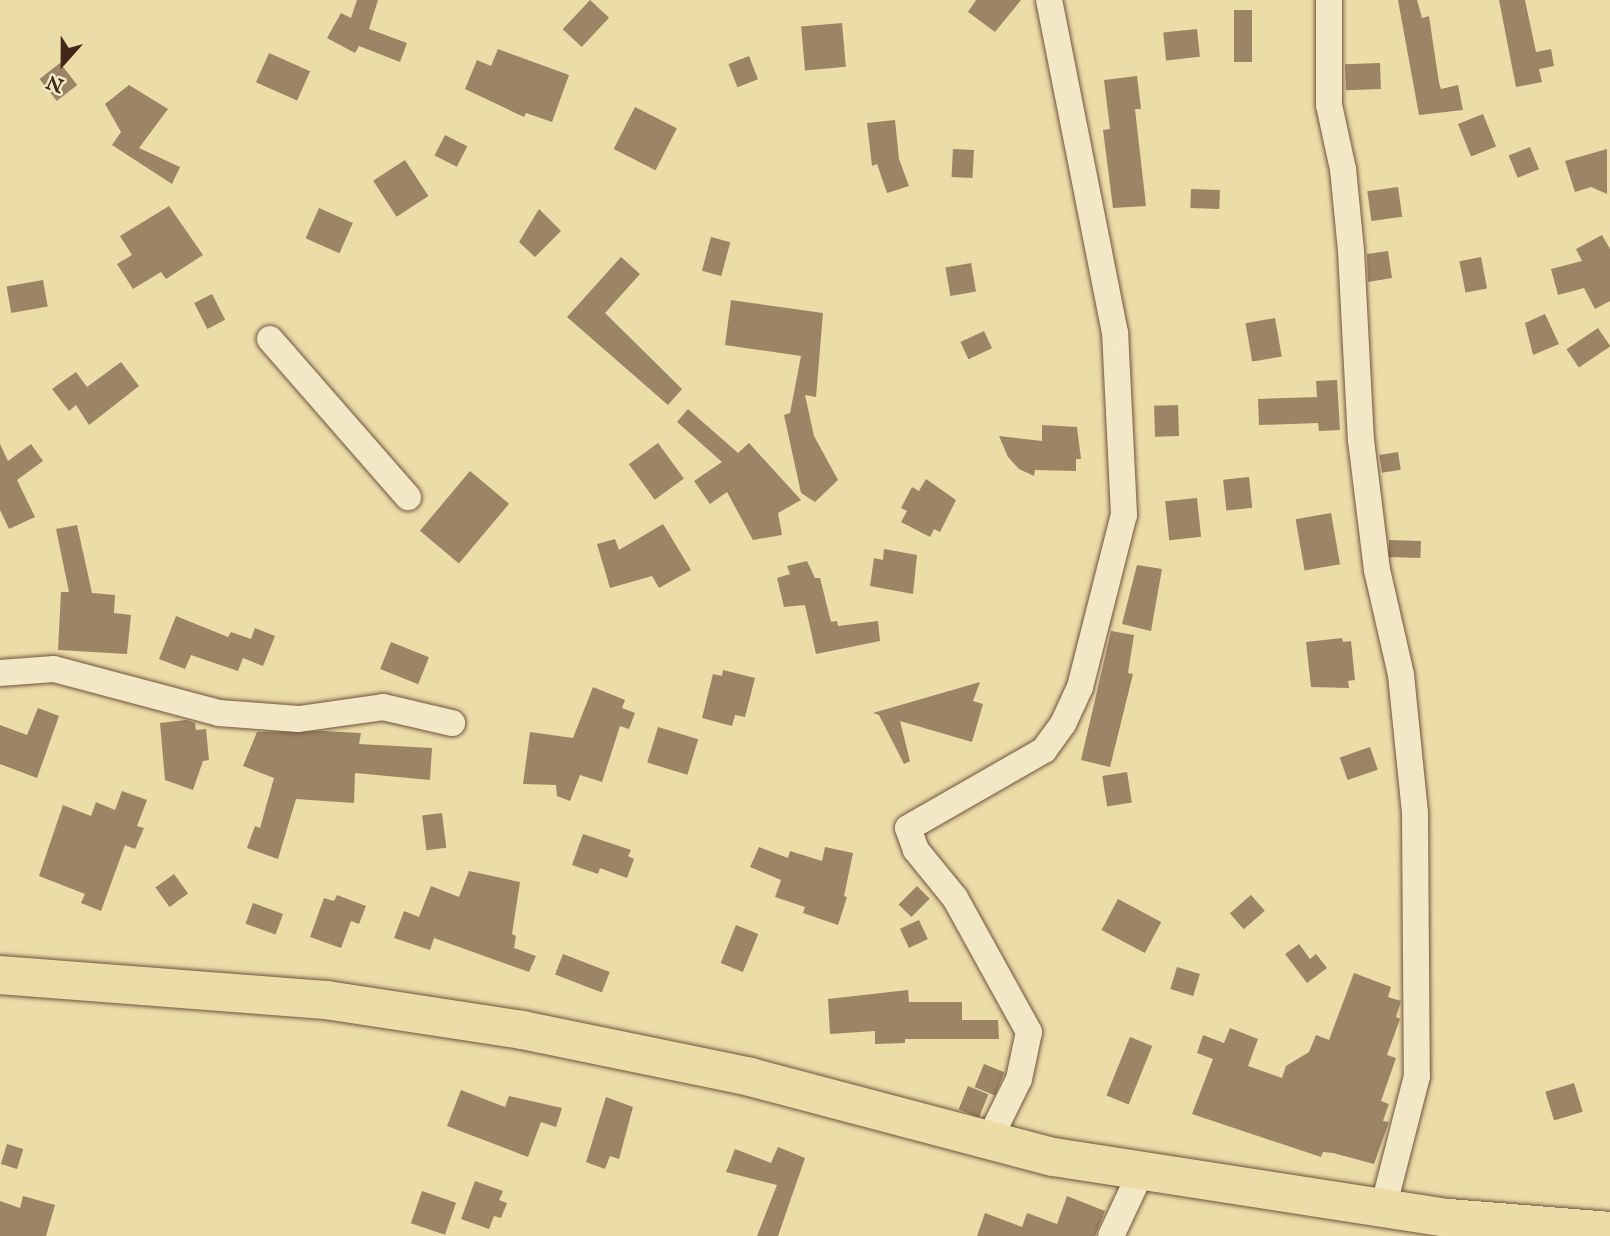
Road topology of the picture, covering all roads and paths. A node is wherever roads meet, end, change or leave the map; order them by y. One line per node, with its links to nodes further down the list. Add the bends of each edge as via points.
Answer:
1 (1049, 0): 8 (street, via 1115,333 1124,515 1080,687 1063,724 1044,750 908,828 916,850 955,898 1030,1032 1019,1079)
2 (1329, 0): 10 (street, via 1329,105 1343,169 1351,251 1361,440 1377,570 1401,675 1415,813 1417,1076)
3 (270, 340): 4 (street)
4 (408, 497)
5 (0, 673): 6 (street, via 54,669 219,713 299,719 383,707)
6 (452, 723)
7 (0, 975): 8 (highway, via 313,999 522,1030 750,1077)
8 (988, 1142): 9 (highway)
9 (1142, 1172): 10 (highway); 13 (street)
10 (1383, 1208): 11 (highway)
11 (1461, 1227): 12 (highway)
12 (1610, 1231)
13 (1111, 1236)

